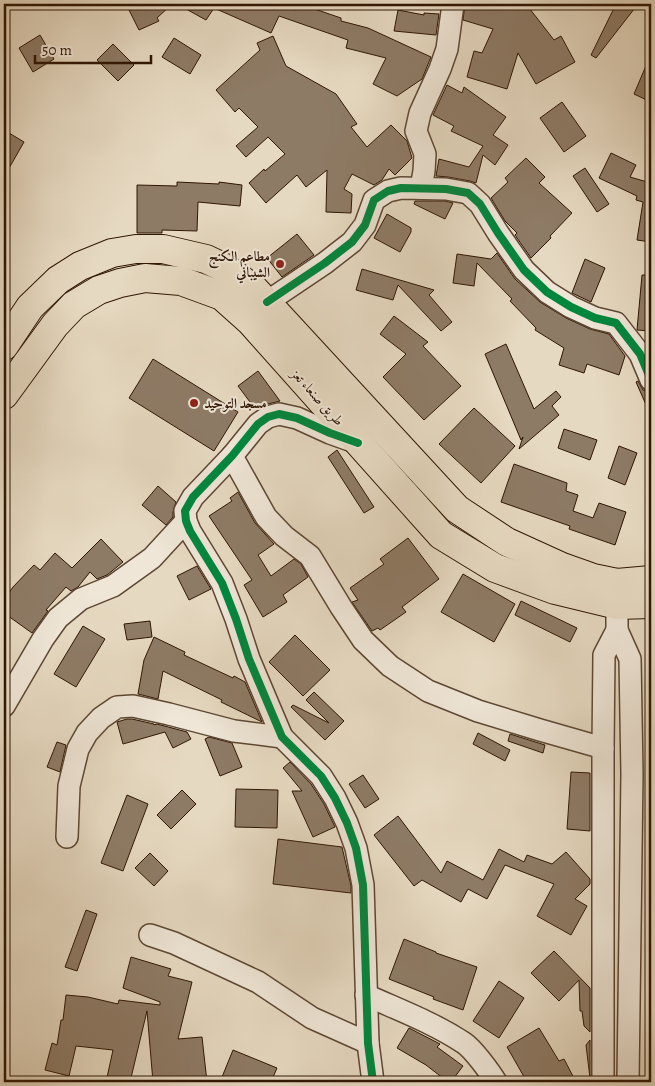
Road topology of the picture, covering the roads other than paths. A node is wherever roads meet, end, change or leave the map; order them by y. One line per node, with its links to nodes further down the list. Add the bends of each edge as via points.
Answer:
1 (453, 4): 2 (street, via 446,49 416,131 425,154)
2 (421, 188): 3 (street, via 388,191 374,200 365,224 352,242); 5 (street, via 468,193 480,204 524,270 547,292 594,318 616,323)
3 (267, 302): 4 (highway, طريق صنعاء تعز, via 227,269 206,259 163,249 112,253 80,266 58,280 30,307); 13 (highway, طريق صنعاء تعز, via 456,509 507,542 593,578)
4 (4, 346)
5 (645, 349): 6 (street)
6 (651, 380)
7 (4, 395): 8 (highway, طريق صنعاء تعز, via 54,325 74,305 98,290 120,283 145,278 181,281 222,296 250,321)
8 (358, 442): 9 (street, via 279,414 258,424); 13 (highway, طريق صنعاء تعز, via 441,535 495,568 555,590)
9 (232, 456): 10 (street, via 193,497 185,511); 16 (street, via 266,517 310,556 363,640 390,666 428,691 478,711)
10 (186, 521): 14 (street, via 152,558 113,586 81,599 58,618); 15 (street, via 222,583)
11 (651, 580): 13 (highway, طريق صنعاء تعز)
12 (651, 604): 13 (highway, طريق صنعاء تعز)
13 (617, 606): 16 (street, via 604,655); 17 (street, via 630,659)
14 (4, 706)
15 (282, 737): 18 (street, via 234,731 133,706 117,708 86,732 78,749 69,786); 20 (street, via 321,776 347,822 356,848 363,886)
16 (603, 748): 24 (street)
17 (642, 775): 25 (street)
18 (67, 837)
19 (150, 935): 21 (street, via 258,982 312,1018)
20 (366, 995): 21 (street); 23 (street, via 435,1026 466,1044)
21 (368, 1043): 22 (street)
22 (373, 1082)
23 (496, 1082)
24 (603, 1082)
25 (628, 1082)

